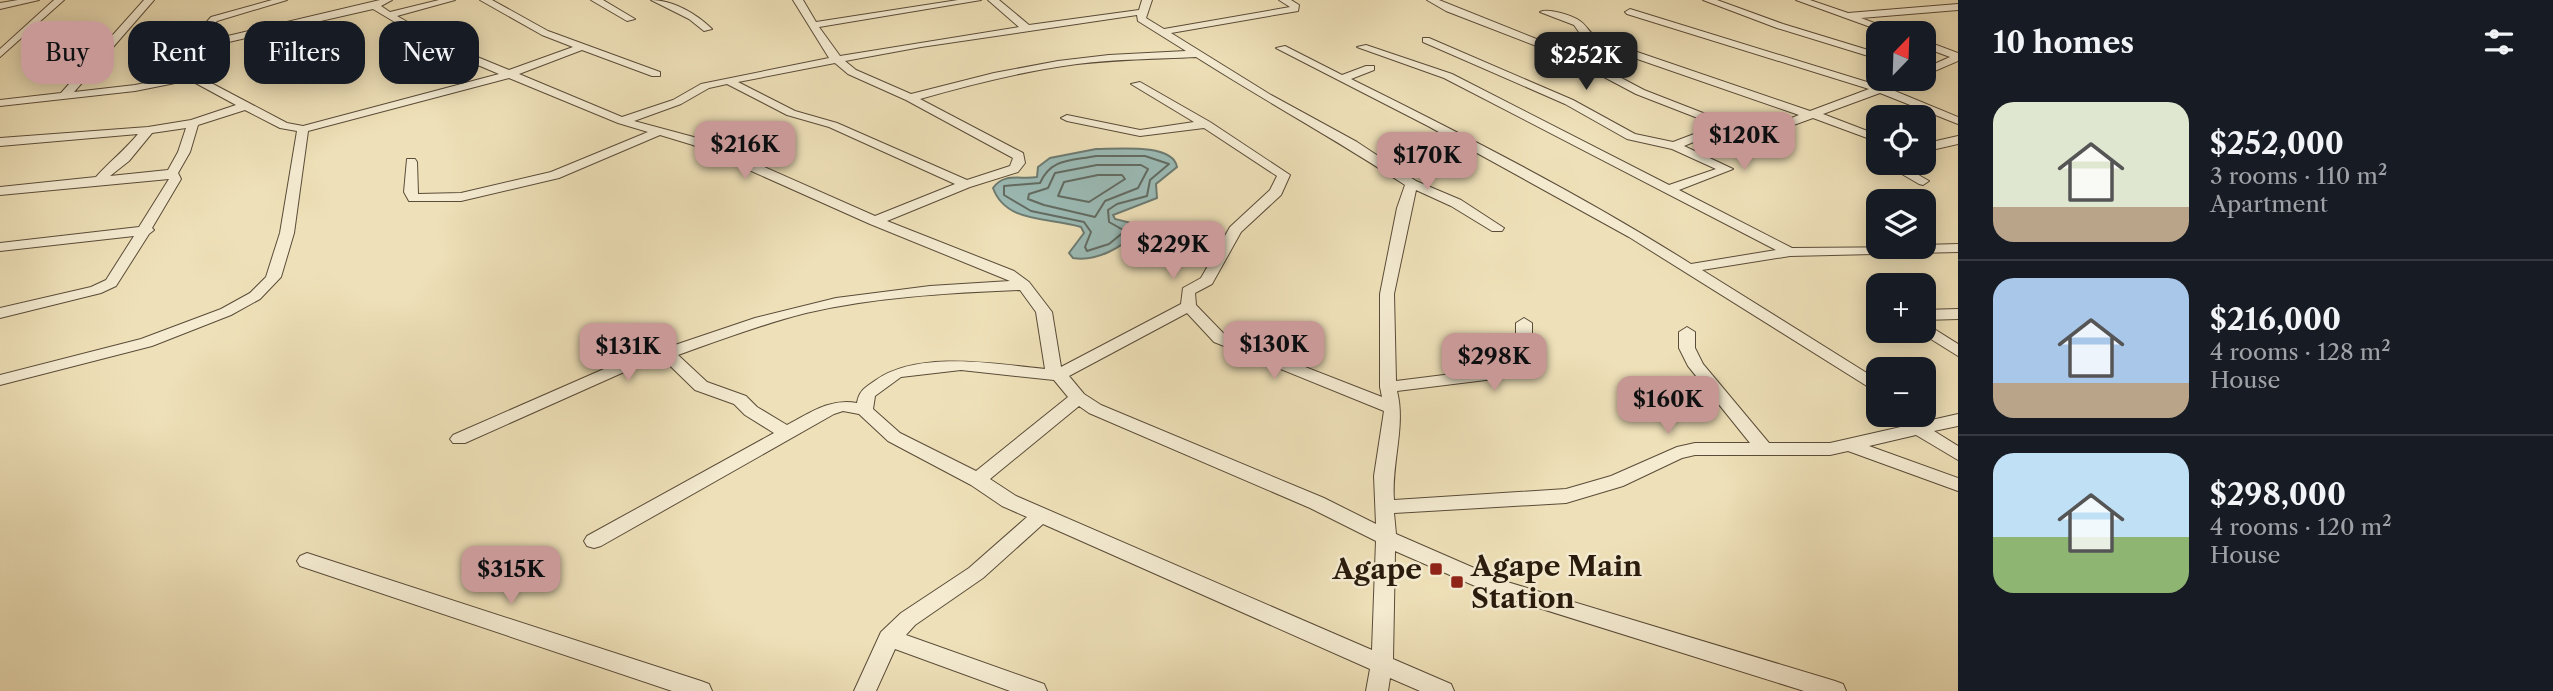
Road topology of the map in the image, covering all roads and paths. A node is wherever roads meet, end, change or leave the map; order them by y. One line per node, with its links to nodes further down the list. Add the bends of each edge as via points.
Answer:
1 (34, 0): 18 (street)
2 (59, 0): 43 (street)
3 (149, 0): 59 (street)
4 (282, 0): 28 (street)
5 (387, 0): 19 (street)
6 (450, 0): 25 (street)
7 (485, 0): 38 (street, via 525,24)
8 (596, 0): 27 (street)
9 (656, 0): 32 (street)
10 (798, 0): 30 (street)
11 (975, 0): 30 (street)
12 (993, 0): 31 (street)
13 (1284, 0): 33 (street, via 1296,9)
14 (1432, 0): 37 (street)
15 (1708, 0): 42 (street)
16 (1801, 0): 26 (street)
17 (1885, 0): 22 (street)
18 (0, 6)
19 (374, 6): 25 (street); 35 (street)
20 (1144, 6): 31 (street); 33 (street, via 1141,19)
21 (1958, 7): 22 (street)
22 (1908, 9): 26 (street)
23 (1545, 12): 34 (street, via 1577,23)
24 (1630, 12): 56 (street)
25 (388, 15): 50 (street)
26 (1848, 16): 29 (street)
27 (630, 19)
28 (212, 21)
29 (1866, 22)
30 (813, 25): 46 (street)
31 (1026, 27): 46 (street)
32 (707, 29)
33 (1162, 32): 44 (street)
34 (1587, 37): 37 (street); 63 (street)
35 (230, 39)
36 (1426, 40): 77 (street, via 1569,102 1631,137)
37 (1543, 45): 72 (street, via 1651,97)
38 (582, 47): 49 (street); 50 (street)
39 (1362, 47): 85 (street, via 1448,76)
40 (1281, 48): 51 (street)
41 (1936, 48): 45 (street)
42 (1866, 52)
43 (0, 54)
44 (1198, 54): 60 (street, via 1078,61 978,79); 84 (street)
45 (1958, 57): 47 (street)
46 (836, 59): 52 (street); 60 (street, via 852,72)
47 (1936, 67)
48 (1370, 68): 51 (street)
49 (656, 74)
50 (507, 75): 65 (street); 69 (street)
51 (1341, 79): 93 (street, via 1456,137)
52 (729, 81): 65 (street, via 705,86 677,102); 83 (street, via 791,113 833,125)
53 (155, 84): 59 (street)
54 (204, 84): 62 (street)
55 (1136, 84): 68 (street)
56 (1866, 85)
57 (1873, 91): 63 (street)
58 (1883, 91): 66 (street)
59 (64, 96): 61 (street)
60 (910, 98): 83 (street, via 1019,156 1014,169)
61 (0, 103)
62 (245, 106): 67 (street); 69 (street, via 284,126)
63 (1812, 115): 72 (street, via 1765,134); 73 (street)
64 (1067, 117): 68 (street, via 1140,133)
65 (622, 121): 71 (street)
66 (1958, 121)
67 (193, 123): 70 (street); 79 (street)
68 (1206, 124): 95 (street, via 1284,175 1276,192 1235,230 1207,281 1188,291)
69 (303, 129): 105 (street, via 288,232 274,278 266,287 190,327 54,369)
70 (148, 130): 75 (street); 81 (street)
71 (657, 132): 78 (street, via 555,175 461,197 414,198); 87 (street, via 697,142)
72 (1741, 132): 77 (street, via 1688,136)
73 (1866, 135)
74 (1958, 140): 76 (street)
75 (0, 142)
76 (1936, 145)
77 (1675, 146): 85 (street, via 1727,169)
78 (411, 162)
79 (172, 173): 81 (street); 89 (street, via 176,179)
80 (1912, 175): 82 (street)
81 (99, 181): 86 (street)
82 (1923, 181)
83 (966, 184): 87 (street)
84 (1412, 184): 88 (street); 107 (street, via 1387,294)
85 (1669, 189): 92 (street)
86 (0, 191)
87 (875, 222): 94 (street, via 1009,274)
88 (1497, 228)
89 (147, 230): 90 (street); 96 (street, via 111,283)
90 (0, 247)
91 (1958, 248): 92 (street)
92 (1790, 252): 93 (street)
93 (1690, 268): 106 (street)
94 (1024, 285): 103 (street, via 892,293 829,304); 104 (street, via 1044,312 1051,365)
95 (1189, 306): 104 (street); 109 (street, via 1220,339)
96 (0, 313)
97 (1958, 314): 98 (street)
98 (1936, 315)
99 (1524, 323): 107 (street, via 1524,365 1519,369)
100 (1687, 332): 118 (street, via 1696,366)
101 (1936, 336): 102 (street)
102 (1958, 351)
103 (667, 353): 115 (street, via 701,386 740,400); 116 (street, via 645,354)
104 (1058, 375): 108 (street); 110 (street, via 961,365 897,373 867,394)
105 (0, 380)
106 (1866, 380)
107 (1388, 387): 109 (street)
108 (1078, 398): 120 (street); 124 (street)
109 (1393, 408): 122 (street, via 1383,476)
110 (864, 410): 115 (street, via 843,406 828,410); 120 (street, via 894,437)
111 (1958, 420): 112 (street)
112 (1936, 421)
113 (1909, 427): 117 (street)
114 (1931, 427): 119 (street)
115 (787, 433): 125 (street)
116 (459, 439)
117 (1849, 445): 118 (street); 121 (street)
118 (1765, 450): 122 (street, via 1686,451 1617,481 1566,496)
119 (1958, 454)
120 (977, 480): 123 (street)
121 (1958, 485)
122 (1385, 507): 124 (street)
123 (1041, 515): 127 (street, via 976,573 908,619); 128 (street)
124 (1386, 537): 128 (street); 134 (street, via 1498,587)
125 (594, 541)
126 (307, 561): 129 (street)
127 (889, 638): 130 (street); 131 (street)
128 (1382, 663): 132 (street); 133 (street)
129 (701, 691)
130 (865, 691)
131 (1035, 691)
132 (1377, 691)
133 (1443, 691)
134 (1835, 691)

